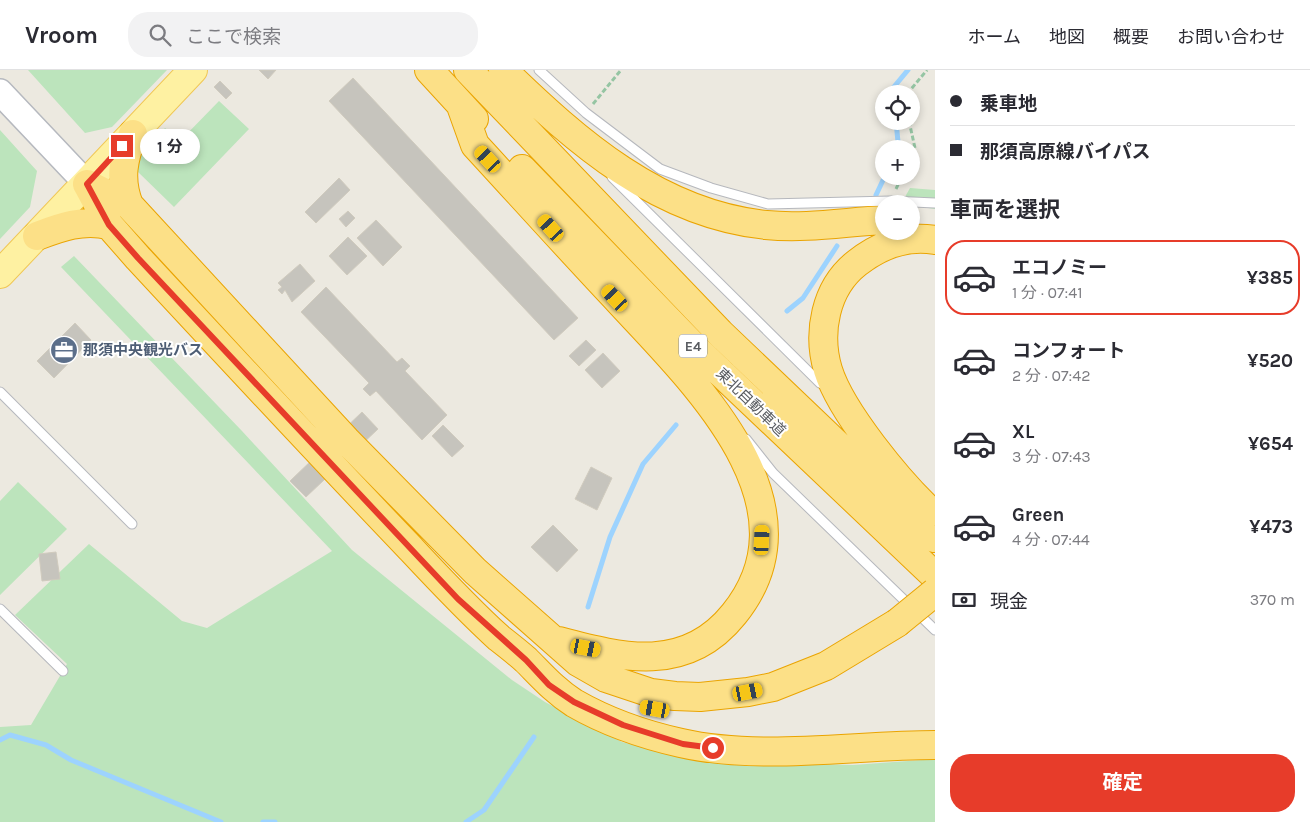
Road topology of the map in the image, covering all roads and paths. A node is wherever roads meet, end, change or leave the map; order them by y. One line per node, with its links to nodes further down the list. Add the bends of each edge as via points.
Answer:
1 (193, 70): 12 (main road)
2 (429, 70): 10 (highway, 東北自動車道 / E4)
3 (468, 70): 29 (highway, 東北自動車道 / E4, via 720,333)
4 (503, 70): 13 (highway, via 547,113)
5 (539, 70): 11 (lane)
6 (621, 70): 11 (path)
7 (927, 70): 8 (path)
8 (915, 85)
9 (0, 92): 14 (street)
10 (461, 106): 26 (highway, via 475,145 678,367); 30 (highway, 東北自動車道 / E4, via 699,352)
11 (586, 113): 15 (lane, via 660,169 768,204)
12 (133, 134): 14 (main road); 16 (highway, via 122,175)
13 (593, 151): 17 (highway, via 659,193 730,218 766,225 800,226); 25 (lane, via 607,172 813,377)
14 (87, 184): 16 (highway); 20 (highway); 21 (main road)
15 (935, 203)
16 (129, 206): 35 (highway, via 346,440 475,571)
17 (875, 221)
18 (920, 221): 19 (highway)
19 (935, 222)
20 (109, 225): 21 (highway, via 80,222); 36 (highway, via 458,599)
21 (37, 236): 23 (main road)
22 (935, 240): 25 (highway, via 907,239 888,244 864,257 839,282 829,302 823,334 828,371)
23 (0, 274)
24 (0, 392): 28 (lane)
25 (837, 392): 27 (highway, via 893,471)
26 (726, 426): 34 (lane, via 736,426 773,473); 35 (highway, via 752,475 763,527 756,579 746,600 714,635 679,653 634,658)
27 (935, 516)
28 (132, 524)
29 (935, 538)
30 (935, 576)
31 (935, 592): 34 (highway, bridge)
32 (0, 609): 37 (lane)
33 (935, 613): 34 (highway)
34 (914, 629): 35 (highway, via 764,689 700,697 651,693 606,678 578,662); 36 (highway, via 851,672 821,686 772,703 721,712 668,712 622,702)
35 (556, 640)
36 (526, 660): 38 (highway, via 549,685 574,702 623,725 683,744 745,751)
37 (63, 670)
38 (935, 745)

